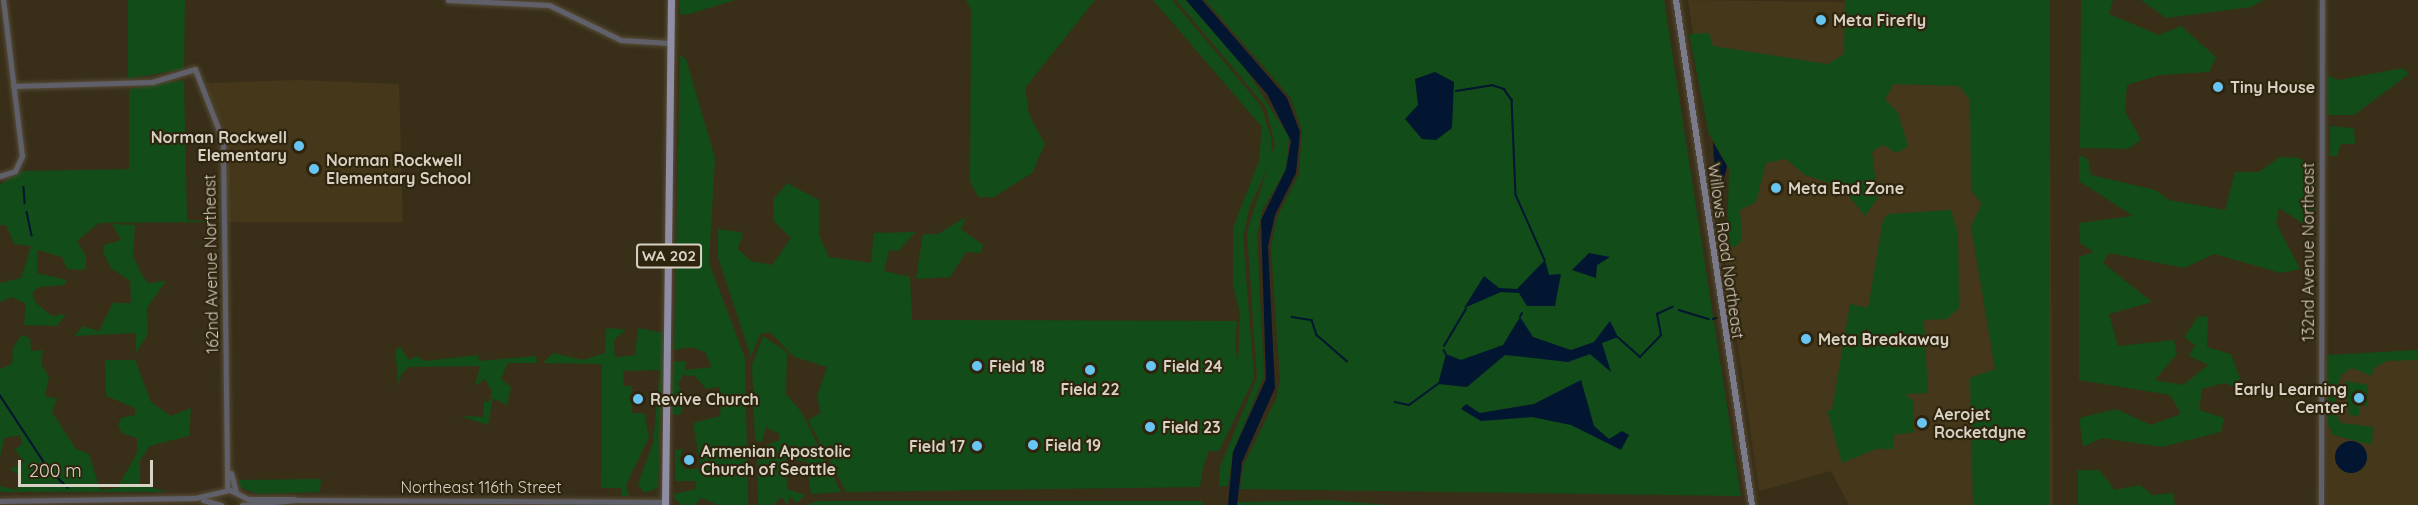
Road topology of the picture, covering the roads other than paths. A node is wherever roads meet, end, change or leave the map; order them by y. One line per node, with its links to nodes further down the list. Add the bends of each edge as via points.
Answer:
1 (3, 0): 7 (street)
2 (448, 0): 6 (street, via 540,3 621,40)
3 (671, 0): 6 (main road, WA 202)
4 (1676, 0): 18 (main road, Willows Road Northeast)
5 (2322, 0): 19 (street, 132nd Avenue Northeast)
6 (670, 43): 15 (main road, WA 202)
7 (13, 86): 8 (street, via 22,156 11,174); 9 (street, 162nd Avenue Northeast, via 152,82 195,69 223,141)
8 (0, 176)
9 (229, 464): 10 (street, 162nd Avenue Northeast); 11 (street, 162nd Avenue Northeast)
10 (224, 492): 11 (street, Northeast 116th Street); 12 (street, Northeast 116th Street); 16 (street, 162nd Avenue Northeast)
11 (237, 494): 13 (street, Northeast 116th Street); 17 (street, 162nd Avenue Northeast)
12 (151, 500): 14 (street, Northeast 116th Street); 16 (street, Northeast 116th Street)
13 (296, 500): 15 (street, Northeast 116th Street); 17 (street, Northeast 116th Street)
14 (0, 501)
15 (665, 503)
16 (221, 505)
17 (240, 505)
18 (1752, 505)
19 (2321, 505)

